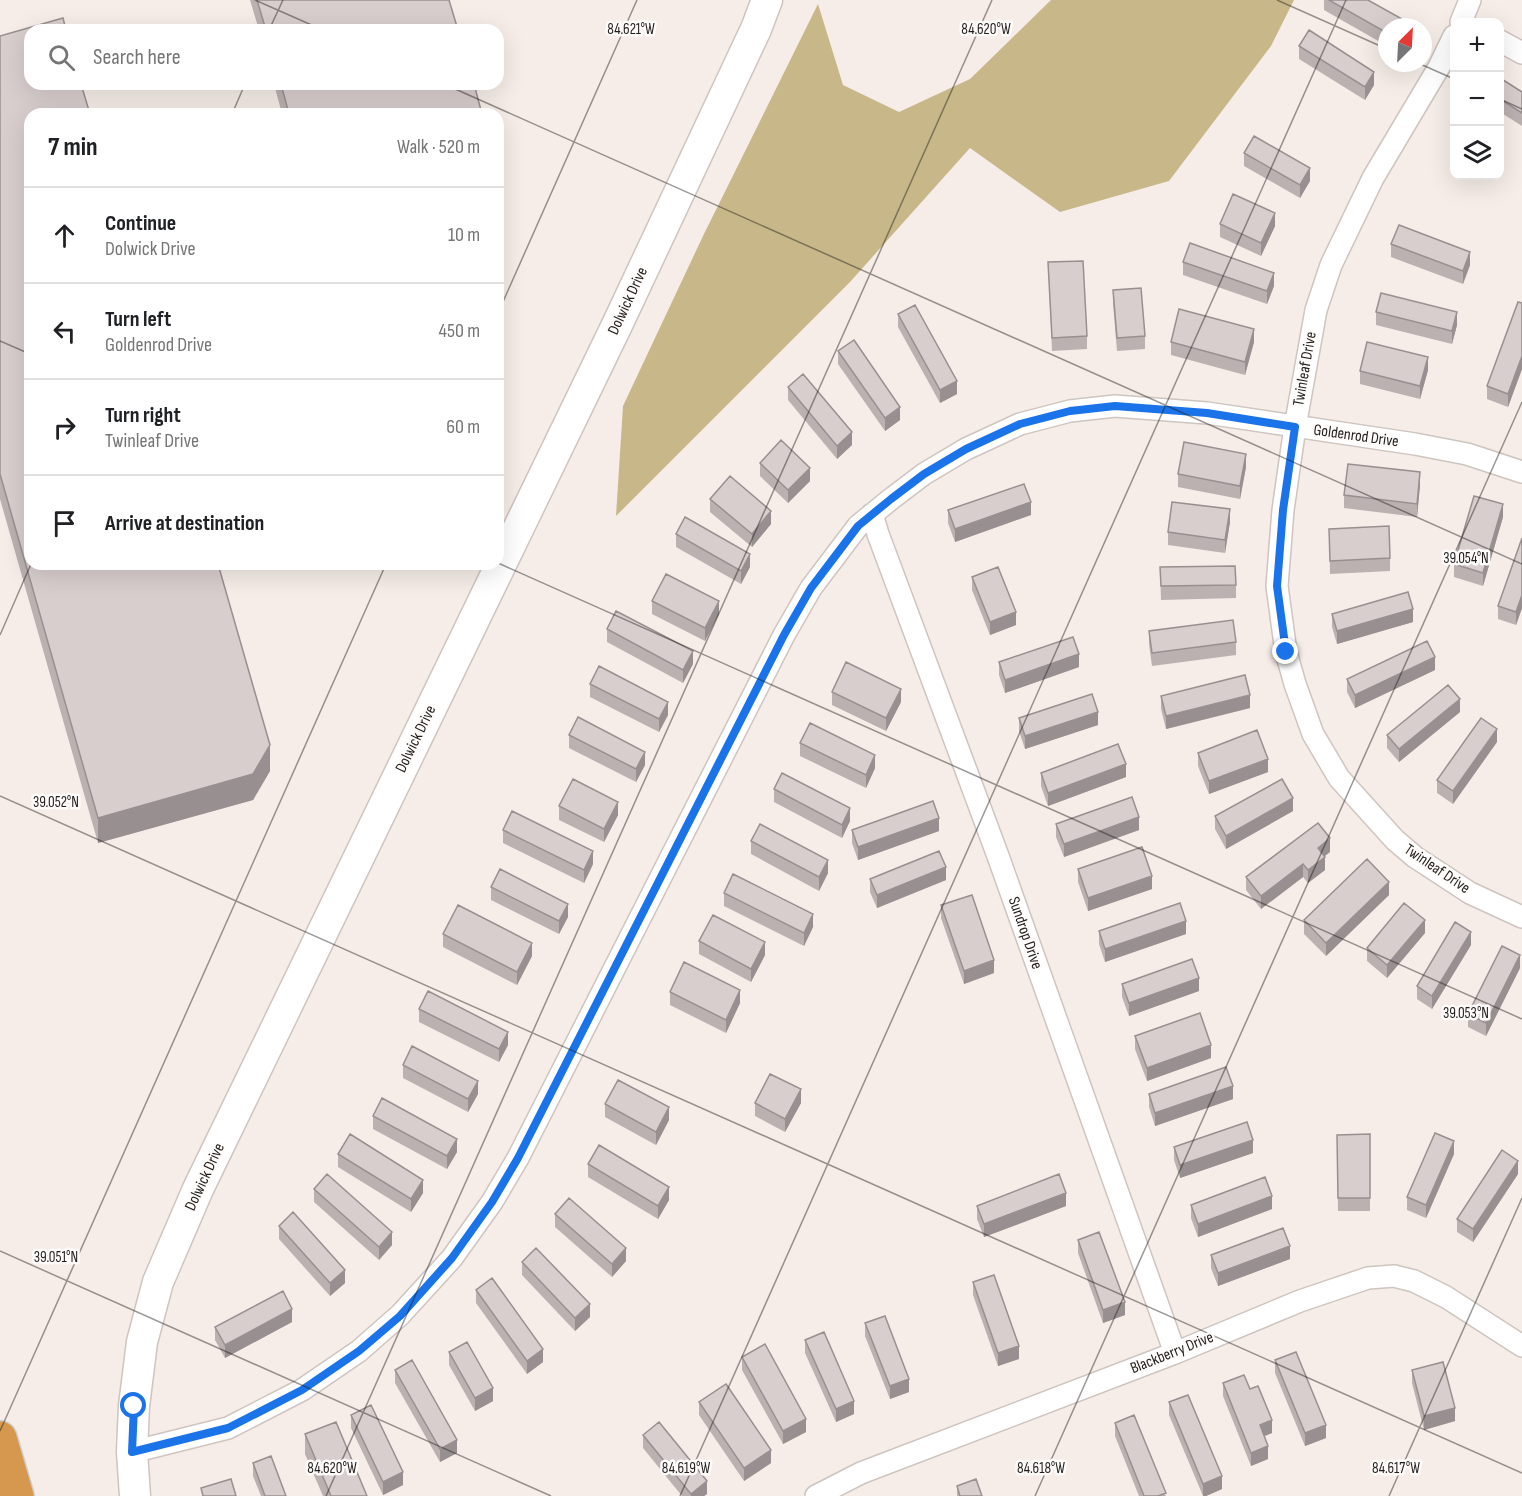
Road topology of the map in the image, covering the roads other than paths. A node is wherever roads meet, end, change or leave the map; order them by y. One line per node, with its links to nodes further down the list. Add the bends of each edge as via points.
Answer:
1 (768, 0): 10 (main road, Dolwick Drive)
2 (1470, 0): 3 (street)
3 (1463, 18)
4 (1504, 44): 6 (street)
5 (1450, 46): 7 (street, Twinleaf Drive, via 1372,178 1331,265 1316,310)
6 (1522, 53)
7 (1295, 427): 8 (street, Goldenrod Drive, via 1467,454); 9 (street, Goldenrod Drive, via 1207,413 1115,406 1070,411 1020,424 966,449 924,474); 12 (street, Twinleaf Drive, via 1277,586 1286,652 1313,734 1339,777 1402,846 1470,893)
8 (1522, 472)
9 (872, 514): 14 (street, Sundrop Drive); 16 (street, Goldenrod Drive, via 858,526 811,588 784,635 518,1158 452,1258 400,1316 359,1351 302,1390 228,1428)
10 (504, 559)
11 (499, 570): 16 (main road, Dolwick Drive, via 158,1282 142,1342)
12 (1522, 917)
13 (1522, 1346): 14 (street, Blackberry Drive, via 1446,1296 1394,1276 1368,1278 1300,1301)
14 (1175, 1353): 19 (street, Blackberry Drive, via 861,1473)
15 (0, 1438): 17 (highway)
16 (132, 1452): 18 (main road, Dolwick Drive)
17 (17, 1496)
18 (135, 1496)
19 (816, 1496)

